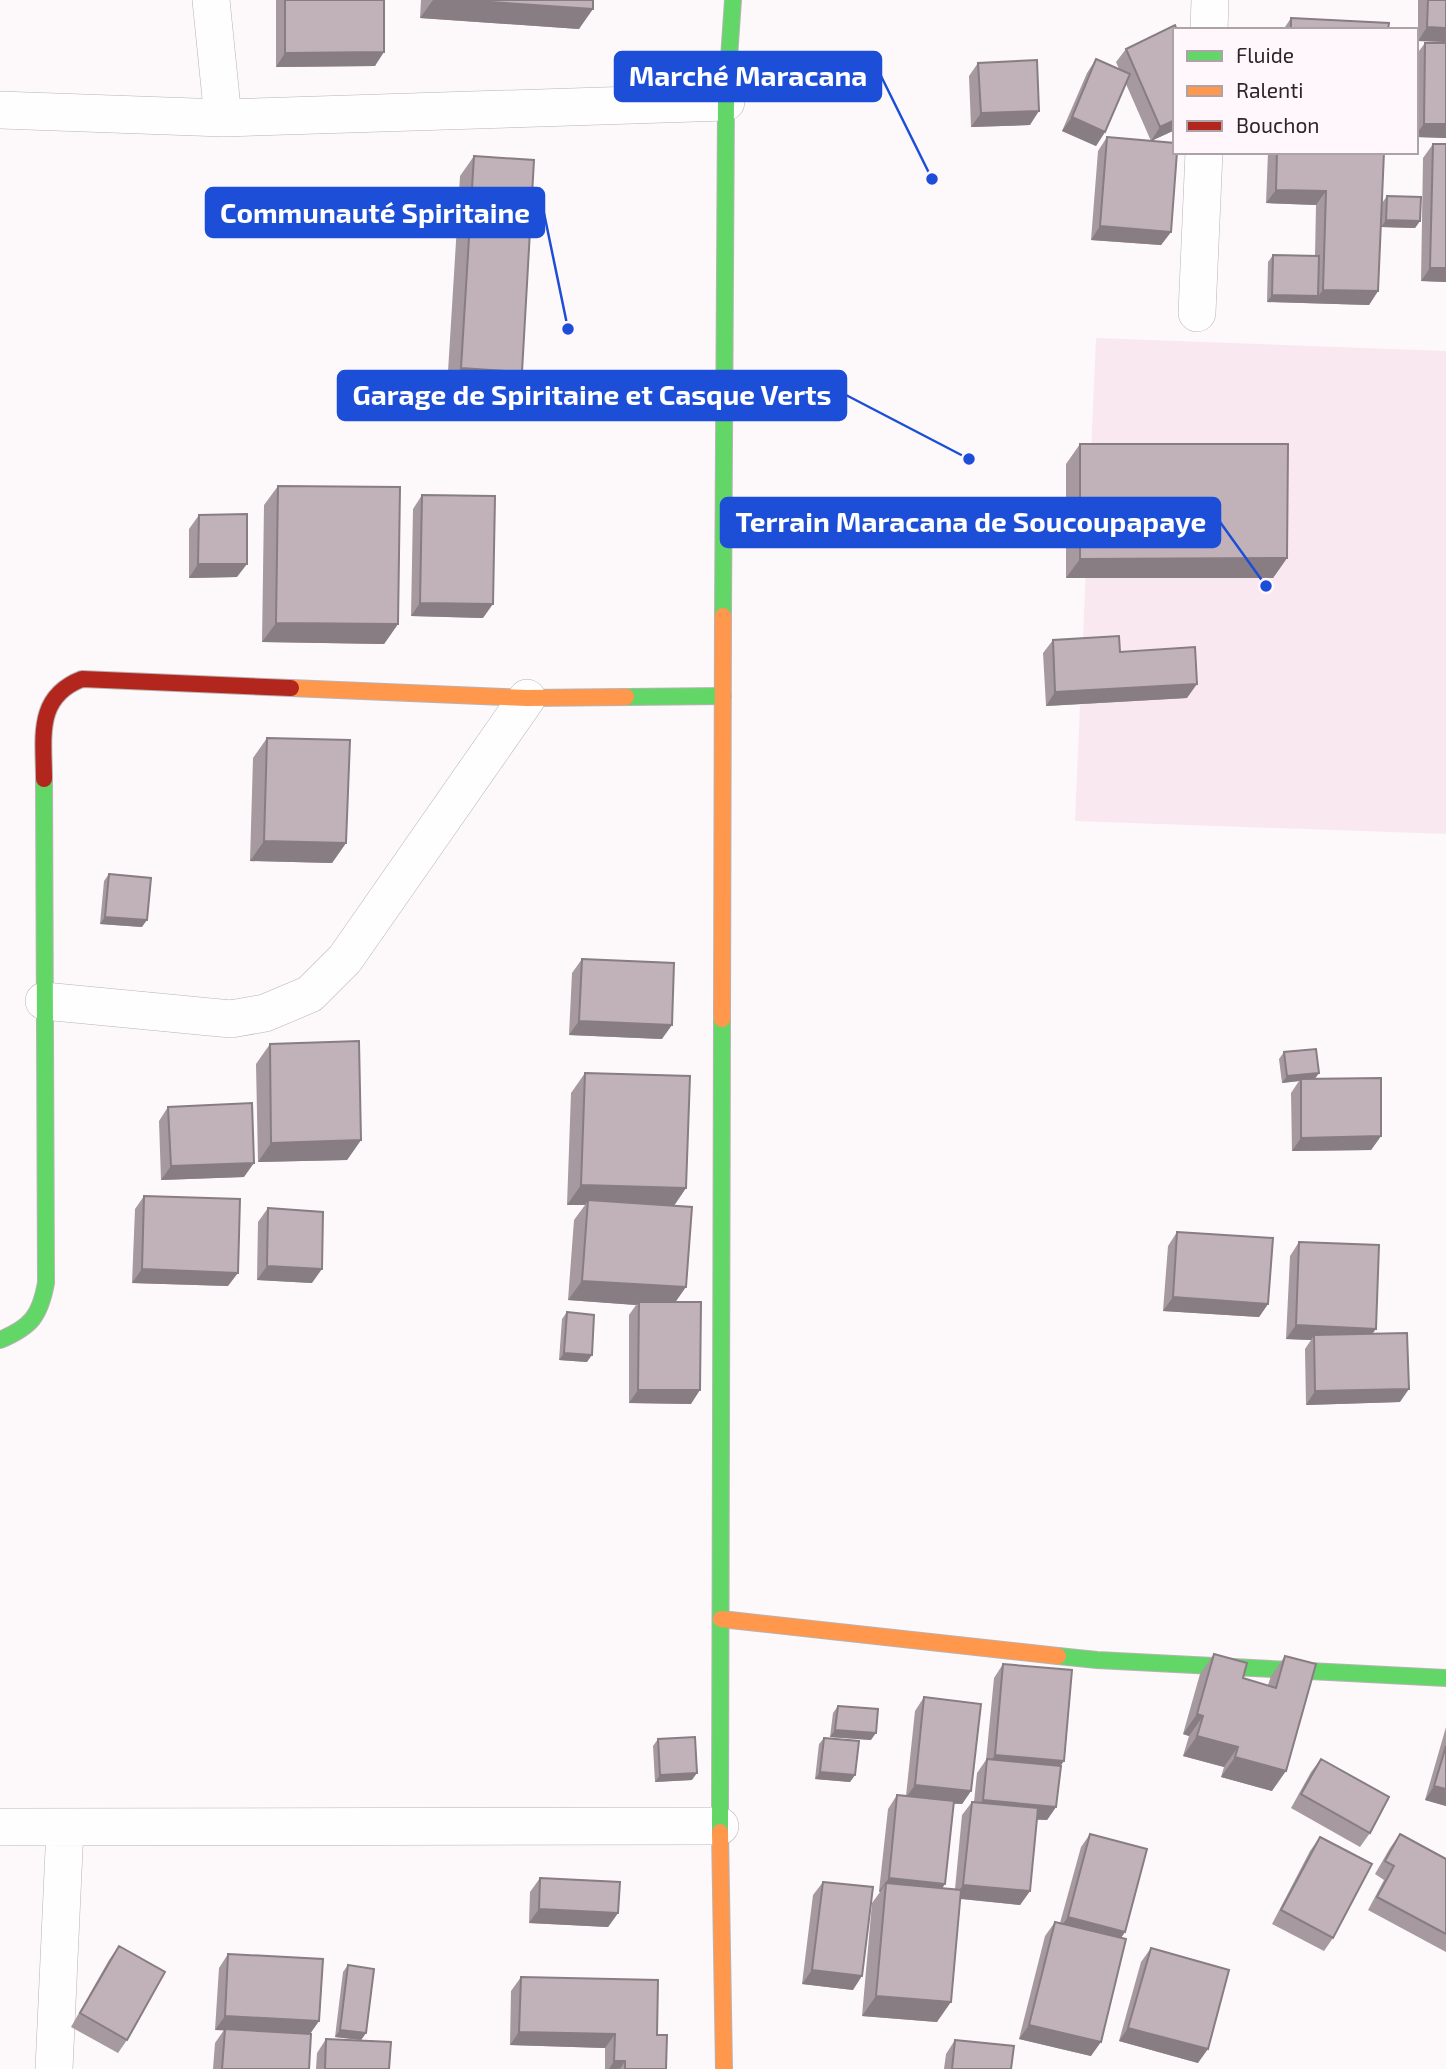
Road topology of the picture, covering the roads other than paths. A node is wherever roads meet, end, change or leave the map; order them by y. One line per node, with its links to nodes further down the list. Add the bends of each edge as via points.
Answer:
1 (211, 0): 7 (street)
2 (733, 0): 5 (main road)
3 (1210, 0): 4 (street)
4 (1209, 28)
5 (726, 102): 7 (street); 10 (main road)
6 (0, 110): 7 (street)
7 (223, 118)
8 (1204, 154): 9 (street)
9 (1197, 313)
10 (723, 696): 11 (main road); 14 (main road)
11 (527, 698): 12 (street, via 345,958 310,994 265,1013 231,1019); 12 (main road, via 82,679 65,685 44,719)
12 (44, 1001): 13 (main road, via 46,1283 42,1307 33,1322)
13 (0, 1340)
14 (721, 1619): 15 (main road, via 1097,1660); 16 (main road)
15 (1446, 1678)
16 (720, 1826): 18 (street); 20 (main road)
17 (0, 1827): 18 (street)
18 (65, 1828): 19 (street)
19 (54, 2069)
20 (724, 2069)

